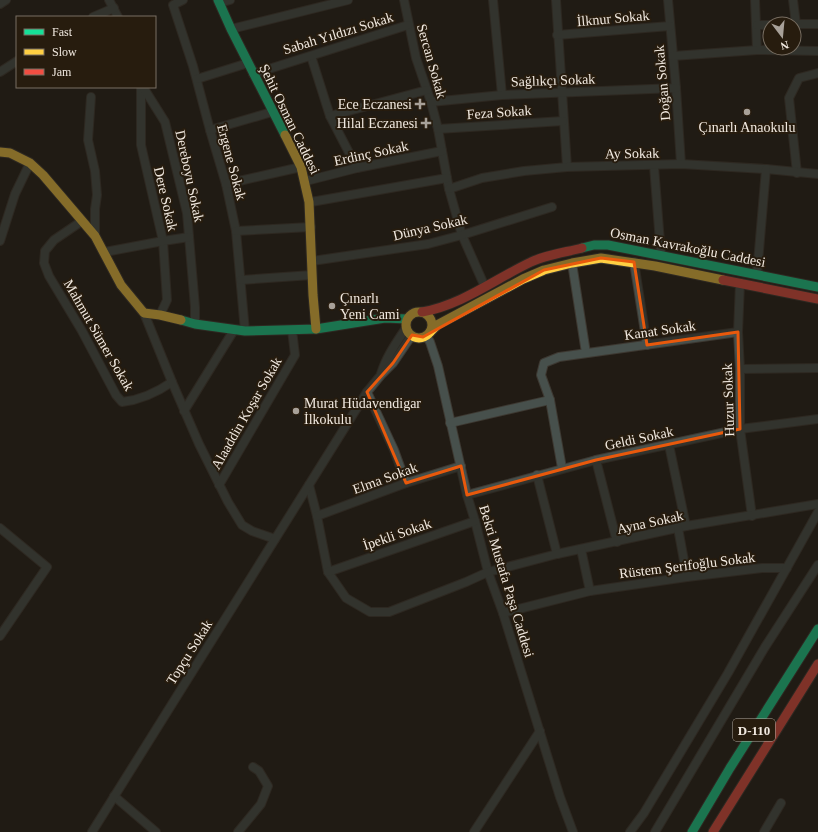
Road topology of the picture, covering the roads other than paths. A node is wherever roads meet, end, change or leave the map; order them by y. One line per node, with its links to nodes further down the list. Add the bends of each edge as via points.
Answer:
1 (6, 0): 13 (street)
2 (109, 0): 14 (street)
3 (183, 0): 35 (street, Ergene Sokak, via 173,4)
4 (230, 0): 12 (street)
5 (348, 0): 24 (street)
6 (404, 0): 20 (street, Sercan Sokak)
7 (493, 0): 41 (street)
8 (556, 0): 25 (street)
9 (668, 0): 23 (street, Doğan Sokak)
10 (755, 0): 21 (street)
11 (793, 0): 17 (street)
12 (219, 2): 24 (main road, Şehit Osman Caddesi)
13 (0, 4)
14 (114, 8): 15 (street); 16 (street)
15 (95, 16)
16 (118, 16)
17 (794, 16)
18 (802, 24): 19 (street)
19 (818, 24)
20 (408, 25): 28 (street, Sabah Yıldızı Sokak); 39 (street, Sercan Sokak)
21 (757, 25): 22 (street); 26 (street)
22 (762, 25)
23 (670, 26): 25 (street, İlknur Sokak); 29 (street, Doğan Sokak)
24 (231, 29): 31 (main road, Şehit Osman Caddesi)
25 (557, 35): 40 (street)
26 (757, 50): 27 (street); 29 (street)
27 (818, 51)
28 (311, 56): 34 (street, Sabah Yıldızı Sokak); 45 (street)
29 (673, 56): 38 (street, Doğan Sokak)
30 (16, 62): 32 (street)
31 (248, 63): 34 (main road, Şehit Osman Caddesi); 35 (street)
32 (0, 72)
33 (818, 73): 58 (street, via 799,78 790,98)
34 (253, 74): 44 (main road, Şehit Osman Caddesi)
35 (197, 79): 48 (street, Ergene Sokak)
36 (142, 88): 73 (street, Dere Sokak, via 140,145)
37 (143, 88): 71 (street, Dereboyu Sokak, via 166,122 187,213)
38 (676, 88): 40 (street, Sağlıkçı Sokak); 52 (street, Doğan Sokak)
39 (427, 90): 43 (street, Sercan Sokak); 45 (street)
40 (561, 93): 41 (street, Sağlıkçı Sokak); 46 (street)
41 (502, 95): 43 (street, Sağlıkçı Sokak)
42 (91, 97): 70 (street, via 88,140 97,195)
43 (431, 102): 47 (street, Sercan Sokak)
44 (272, 112): 48 (street); 54 (main road, Şehit Osman Caddesi)
45 (330, 116): 56 (street)
46 (563, 121): 47 (street, Feza Sokak); 55 (street)
47 (438, 128): 49 (street, Sercan Sokak)
48 (210, 130): 62 (street, Ergene Sokak)
49 (442, 151): 56 (street, Erdinç Sokak); 60 (street, Sercan Sokak)
50 (0, 152): 51 (main road, via 10,153)
51 (30, 164): 66 (main road, via 43,175); 72 (street, via 15,194)
52 (681, 164): 53 (street, Ay Sokak); 57 (street, Ay Sokak)
53 (654, 166): 55 (street, Ay Sokak); 75 (street)
54 (301, 167): 61 (main road, Şehit Osman Caddesi); 62 (street)
55 (566, 167): 63 (street, Ay Sokak, via 482,178)
56 (357, 168): 61 (street, Erdinç Sokak)
57 (766, 169): 58 (street, Ay Sokak); 80 (street)
58 (797, 172): 59 (street, Ay Sokak)
59 (818, 174)
60 (447, 178): 63 (street, Sercan Sokak); 64 (street)
61 (306, 181): 64 (main road, Şehit Osman Caddesi)
62 (226, 184): 68 (street, Ergene Sokak)
63 (449, 189): 69 (street, Sercan Sokak)
64 (311, 202): 67 (main road, Şehit Osman Caddesi)
65 (552, 207): 69 (street, Dünya Sokak)
66 (82, 221): 70 (main road); 103 (street, Mahmut Sümer Sokak, via 54,240 45,251 44,263 49,276 122,402 148,396)
67 (312, 227): 68 (street); 76 (main road, Şehit Osman Caddesi)
68 (236, 231): 81 (street, Ergene Sokak)
69 (462, 235): 76 (street, Dünya Sokak, via 428,244); 84 (street, Sercan Sokak)
70 (95, 236): 74 (main road)
71 (188, 238): 73 (street); 89 (street, Dereboyu Sokak)
72 (0, 241)
73 (163, 241): 74 (street); 88 (street, Dere Sokak, via 167,300)
74 (104, 252): 87 (main road, via 121,285)
75 (661, 255): 80 (main road, Osman Kavrakoğlu Caddesi); 84 (main road, Osman Kavrakoğlu Caddesi, via 608,245 594,245 533,261)
76 (312, 262): 79 (main road, Şehit Osman Caddesi)
77 (634, 262): 78 (main road, Osman Kavrakoğlu Caddesi, via 601,258); 82 (main road, Osman Kavrakoğlu Caddesi); 98 (street)
78 (572, 263): 96 (main road, Osman Kavrakoğlu Caddesi, via 544,270 523,279 438,325); 99 (street)
79 (312, 274): 81 (street); 91 (main road, Şehit Osman Caddesi)
80 (757, 274): 83 (main road, Osman Kavrakoğlu Caddesi)
81 (241, 280): 94 (street, Ergene Sokak)
82 (740, 283): 85 (main road, Osman Kavrakoğlu Caddesi); 95 (street, Huzur Sokak)
83 (818, 286)
84 (485, 287): 86 (main road, Osman Kavrakoğlu Caddesi, via 438,309)
85 (818, 299)
86 (422, 312): 90 (main road, Osman Kavrakoğlu Caddesi, via 413,313); 96 (main road, via 431,319 432,328)
87 (144, 313): 88 (main road); 103 (street)
88 (160, 315): 89 (main road)
89 (195, 324): 92 (main road)
90 (407, 324): 91 (main road, via 385,318); 97 (main road); 102 (street, Topçu Sokak, via 384,362)
91 (316, 329): 93 (main road)
92 (234, 330): 94 (main road); 106 (street)
93 (292, 330): 94 (main road); 116 (street, Alaaddin Koşar Sokak, via 295,355)
94 (245, 331)
95 (738, 332): 98 (street, Kanat Sokak); 101 (street, Huzur Sokak)
96 (428, 334): 97 (main road, via 419,338); 108 (street, Bekri Mustafa Paşa Caddesi, via 438,366)
97 (412, 336): 102 (street, Topçu Sokak)
98 (646, 345): 99 (street, Kanat Sokak)
99 (586, 353): 105 (street, Kanat Sokak, via 560,357 544,363 541,375)
100 (818, 368): 101 (street)
101 (740, 370): 109 (street, Huzur Sokak)
102 (381, 375): 104 (street, Topçu Sokak)
103 (172, 382): 106 (street)
104 (367, 392): 115 (street); 117 (street, Topçu Sokak)
105 (550, 400): 108 (street); 113 (street)
106 (184, 411): 116 (street)
107 (818, 419): 109 (street, Geldi Sokak)
108 (450, 423): 112 (street, Bekri Mustafa Paşa Caddesi)
109 (740, 429): 110 (street, Geldi Sokak); 122 (street, Huzur Sokak)
110 (669, 445): 111 (street, Geldi Sokak); 124 (street)
111 (596, 460): 113 (street, Geldi Sokak); 127 (street)
112 (461, 466): 115 (street, Elma Sokak); 118 (street, Bekri Mustafa Paşa Caddesi)
113 (562, 468): 114 (street, Geldi Sokak)
114 (537, 475): 118 (street, Geldi Sokak); 129 (street)
115 (406, 483): 121 (street, Elma Sokak)
116 (219, 485): 126 (street, via 242,525)
117 (309, 485): 121 (street); 126 (street, Topçu Sokak)
118 (467, 495): 123 (street, Bekri Mustafa Paşa Caddesi)
119 (818, 504): 122 (street, Ayna Sokak)
120 (818, 512): 131 (street)
121 (317, 516): 132 (street)
122 (752, 516): 124 (street, Ayna Sokak)
123 (475, 521): 132 (street, İpekli Sokak); 133 (street, Bekri Mustafa Paşa Caddesi)
124 (682, 527): 127 (street, Ayna Sokak); 134 (street)
125 (0, 528): 138 (street, via 47,567)
126 (275, 539): 142 (street, Topçu Sokak)
127 (617, 542): 128 (street, Ayna Sokak)
128 (581, 549): 129 (street, Ayna Sokak); 135 (street)
129 (557, 554): 133 (street, Ayna Sokak)
130 (818, 565): 150 (street, via 765,647)
131 (787, 568): 134 (street, Rüstem Şerifoğlu Sokak, via 762,568); 149 (street, via 728,673)
132 (328, 572): 133 (street, Ayna Sokak, via 346,598 370,612 389,612)
133 (488, 572): 136 (street, Bekri Mustafa Paşa Caddesi)
134 (687, 577): 135 (street, Rüstem Şerifoğlu Sokak)
135 (590, 591): 136 (street, Rüstem Şerifoğlu Sokak)
136 (503, 613): 140 (street, Bekri Mustafa Paşa Caddesi)
137 (818, 629): 151 (main road, D-110)
138 (0, 636)
139 (818, 664): 152 (main road, D-110)
140 (540, 731): 147 (street); 148 (street, Bekri Mustafa Paşa Caddesi)
141 (253, 767): 146 (street, via 259,771 268,786 260,804)
142 (114, 796): 144 (street, Topçu Sokak); 145 (street)
143 (781, 803): 153 (street)
144 (92, 832)
145 (156, 832)
146 (238, 832)
147 (474, 832)
148 (573, 832)
149 (630, 832)
150 (655, 832)
151 (692, 832)
152 (713, 832)
153 (764, 832)

